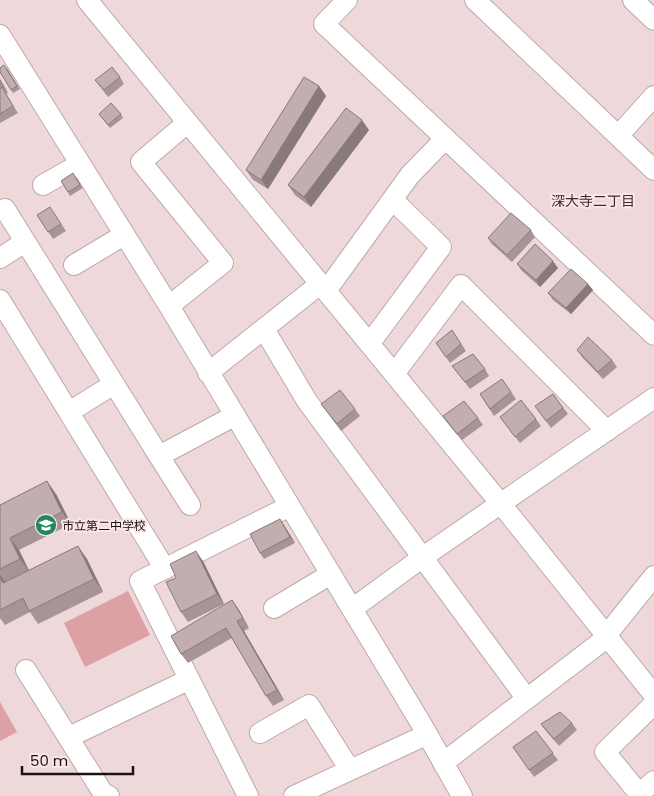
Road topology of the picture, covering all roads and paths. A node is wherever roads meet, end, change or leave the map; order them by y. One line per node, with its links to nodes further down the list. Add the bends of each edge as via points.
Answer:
1 (87, 0): 8 (street)
2 (347, 0): 10 (street, via 324,24)
3 (475, 0): 9 (street)
4 (633, 0): 5 (street)
5 (654, 20)
6 (0, 35): 11 (street)
7 (654, 96): 9 (street)
8 (187, 123): 20 (street); 22 (street, via 141,162 223,263)
9 (618, 136): 12 (street)
10 (445, 139): 14 (street, via 410,175); 24 (street)
11 (80, 164): 13 (street); 16 (street)
12 (654, 170)
13 (43, 185)
14 (392, 200): 20 (street); 25 (street, via 441,247)
15 (4, 209): 17 (street)
16 (124, 236): 19 (street); 22 (street)
17 (25, 242): 18 (street); 28 (street)
18 (0, 258)
19 (74, 265)
20 (323, 288): 23 (street); 25 (street)
21 (0, 300): 30 (street)
22 (169, 306): 26 (street)
23 (264, 328): 26 (street); 36 (street, via 308,401)
24 (654, 335)
25 (370, 343): 27 (street)
26 (208, 372): 31 (street)
27 (394, 374): 32 (street, via 462,285); 34 (street)
28 (117, 388): 30 (street); 31 (street, via 159,456); 33 (street)
29 (654, 398): 32 (street)
30 (69, 412): 37 (street)
31 (234, 416): 35 (street)
32 (607, 431): 34 (street)
33 (190, 504)
34 (501, 504): 36 (street); 42 (street)
35 (290, 506): 37 (street); 38 (street)
36 (423, 557): 41 (street); 46 (street)
37 (165, 569): 44 (street, via 140,581)
38 (331, 574): 40 (street); 41 (street)
39 (654, 576): 42 (street)
40 (274, 608)
41 (352, 609): 49 (street)
42 (607, 635): 45 (street); 46 (street)
43 (26, 670): 50 (street)
44 (188, 680): 50 (street); 56 (street)
45 (654, 695)
46 (527, 699): 51 (street)
47 (654, 704): 54 (street, via 605,752)
48 (260, 733): 52 (street, via 309,705)
49 (426, 735): 51 (street); 52 (street)
50 (69, 737): 55 (street, via 103,792)
51 (443, 763): 58 (street)
52 (350, 770): 57 (street)
53 (654, 781): 54 (street)
54 (640, 795)
55 (109, 796)
56 (248, 796)
57 (294, 796)
58 (461, 796)

